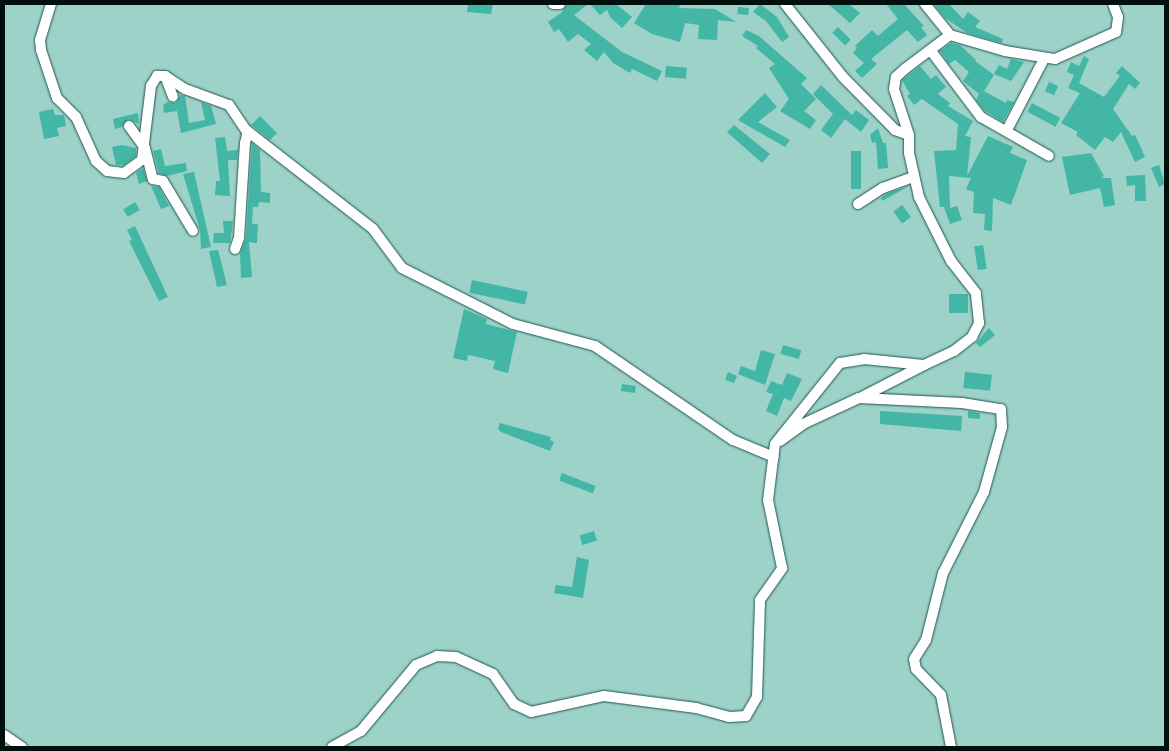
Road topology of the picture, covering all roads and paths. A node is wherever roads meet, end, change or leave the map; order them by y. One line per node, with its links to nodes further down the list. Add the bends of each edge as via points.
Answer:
1 (51, 4): 16 (street, via 40,50 58,98 76,117 96,161 106,171 124,173 139,165)
2 (552, 4): 3 (street)
3 (560, 4)
4 (785, 4): 15 (street, via 843,78 895,130)
5 (925, 4): 7 (street)
6 (1113, 4): 9 (street, via 1118,16 1116,32 1063,58)
7 (950, 35): 8 (street); 9 (street)
8 (931, 51): 13 (street, via 981,117); 15 (street, via 906,68 894,82)
9 (1044, 59): 13 (street)
10 (165, 76): 11 (street); 14 (street, via 185,90 224,102); 16 (street, via 157,76 152,86)
11 (172, 97)
12 (129, 126): 16 (street)
13 (1007, 130): 17 (street)
14 (248, 131): 21 (street, via 244,143 239,238); 25 (street, via 373,229 402,268 513,324 595,346 733,440)
15 (909, 135): 18 (street)
16 (145, 148): 20 (street, via 153,180 163,181)
17 (1049, 156)
18 (913, 177): 19 (street, via 883,188); 22 (street, via 932,225 951,261 976,293 980,308 979,323 972,337 954,351)
19 (858, 204)
20 (193, 231)
21 (235, 249)
22 (924, 366): 23 (street); 24 (street, via 864,358 840,363)
23 (859, 398): 24 (street, via 803,424); 29 (street, via 962,403 994,407 1003,413 984,492 943,573 926,640 914,659 916,670 941,695)
24 (775, 444): 25 (street)
25 (774, 457): 28 (street, via 768,500 782,568 760,600 757,697 746,716 730,717 696,708 604,696 531,712 514,704 494,674 456,658 437,656 416,665 361,731)
26 (4, 735): 27 (street)
27 (22, 747)
28 (332, 747)
29 (951, 747)

